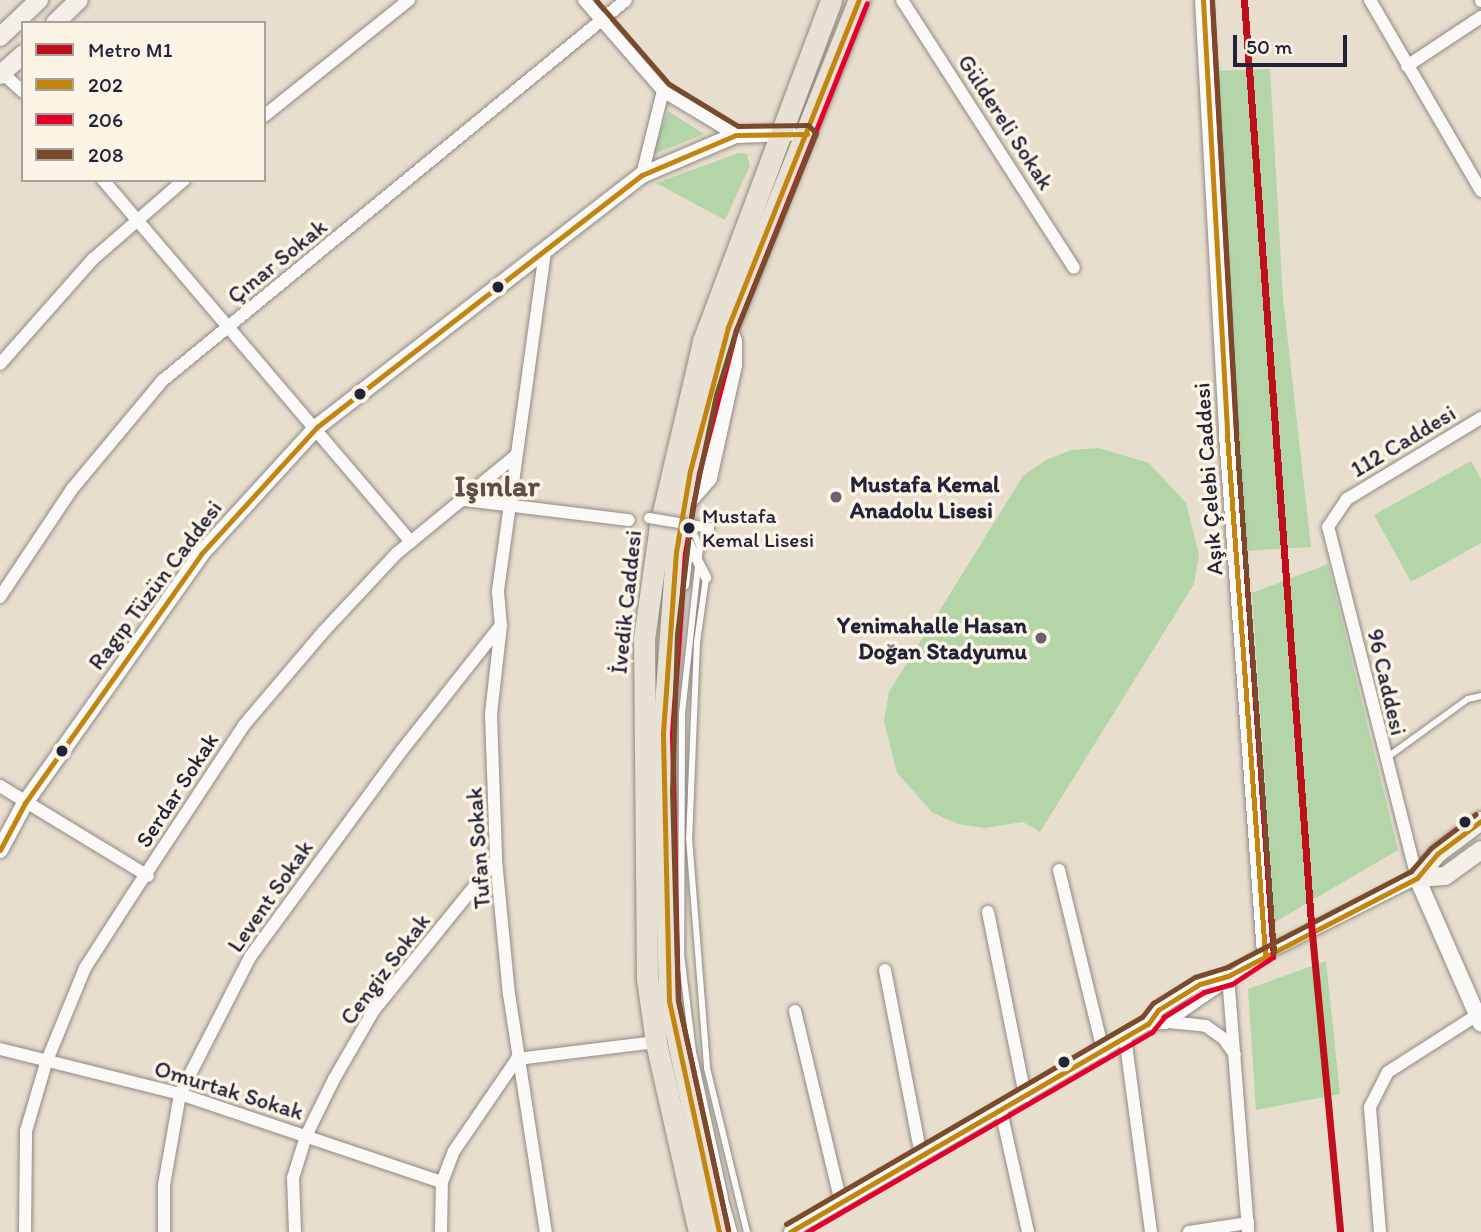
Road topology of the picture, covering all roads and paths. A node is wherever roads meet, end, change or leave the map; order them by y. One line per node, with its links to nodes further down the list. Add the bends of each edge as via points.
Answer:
1 (39, 0): 14 (main road)
2 (79, 0): 12 (main road)
3 (410, 0): 20 (street)
4 (584, 0): 13 (street)
5 (626, 0): 13 (street, Çınar Sokak)
6 (831, 0): 21 (main road, İvedik Caddesi)
7 (859, 0): 22 (main road, İvedik Caddesi)
8 (902, 0): 30 (street, Güldereli Sokak)
9 (1203, 0): 60 (street, Aşık Çelebi Caddesi, via 1227,435)
10 (1370, 0): 16 (street)
11 (1481, 17): 16 (street)
12 (57, 21)
13 (601, 21): 19 (street); 31 (street, Çınar Sokak)
14 (0, 37)
15 (21, 56): 17 (main road)
16 (1406, 66): 27 (street)
17 (1, 73): 18 (street)
18 (21, 90)
19 (663, 91): 23 (street); 24 (street)
20 (266, 114)
21 (778, 133): 22 (street, Ragıp Tüzün Caddesi); 23 (street, Ragıp Tüzün Caddesi); 68 (main road, İvedik Caddesi, via 722,282 688,396 651,580 644,639 643,843 647,979)
22 (807, 134): 39 (main road, İvedik Caddesi, via 728,327)
23 (736, 135): 24 (street, Ragıp Tüzün Caddesi)
24 (642, 175): 29 (street, Ragıp Tüzün Caddesi)
25 (105, 182): 28 (street)
26 (182, 182): 28 (street)
27 (1481, 191)
28 (137, 218): 31 (street); 32 (street, via 93,259)
29 (545, 253): 34 (street, Ragıp Tüzün Caddesi); 35 (street, Tufan Sokak)
30 (1074, 268)
31 (230, 326): 34 (street); 46 (street, Çınar Sokak, via 162,381 72,489)
32 (0, 364)
33 (1481, 418): 36 (street, 112 Caddesi)
34 (317, 427): 43 (street); 51 (street, Ragıp Tüzün Caddesi, via 201,554)
35 (515, 456): 37 (street, Serdar Sokak); 38 (street, Tufan Sokak)
36 (1347, 499): 49 (street, 96 Caddesi, via 1328,527)
37 (465, 500): 38 (street); 43 (street, Serdar Sokak)
38 (509, 505): 41 (street); 47 (street, Tufan Sokak, via 498,592)
39 (683, 508): 44 (lane, via 700,548); 81 (main road, İvedik Caddesi, via 665,678 663,904 669,1000)
40 (649, 518): 42 (street, bridge)
41 (629, 520)
42 (709, 528)
43 (411, 542): 57 (street, Serdar Sokak, via 324,631 244,725)
44 (699, 565): 45 (street); 81 (lane, via 682,714 679,913 686,1011 726,1189); 81 (street, via 689,543 675,688 671,877 686,1041)
45 (706, 578): 89 (lane, via 697,642 689,849 707,1068)
46 (0, 597)
47 (501, 625): 55 (street, Tufan Sokak, via 491,714); 74 (street, Levent Sokak, via 402,750 250,957)
48 (1481, 696): 49 (lane, via 1468,699)
49 (1384, 760): 58 (street, 96 Caddesi)
50 (0, 786): 51 (street)
51 (25, 803): 53 (street, Ragıp Tüzün Caddesi); 57 (street)
52 (1481, 821): 58 (main road, via 1437,854)
53 (0, 850)
54 (1481, 850): 58 (main road, via 1445,876)
55 (496, 860): 72 (street, Tufan Sokak); 77 (street, Cengiz Sokak, via 374,1010)
56 (1059, 870): 70 (street)
57 (148, 876): 73 (street, Serdar Sokak, via 85,968)
58 (1417, 878): 60 (street); 64 (street)
59 (988, 912): 75 (street)
60 (1265, 954): 62 (street)
61 (885, 970): 78 (street)
62 (1228, 976): 65 (street, via 1208,997); 66 (street, via 1200,984 1158,1010); 71 (street)
63 (795, 1011): 80 (street)
64 (1479, 1019): 94 (street, via 1388,1072 1370,1107)
65 (1165, 1023): 66 (street); 71 (street, via 1206,1026 1224,1039)
66 (1148, 1024): 67 (street)
67 (1125, 1037): 70 (street); 92 (street)
68 (656, 1042): 72 (street); 88 (main road, İvedik Caddesi)
69 (0, 1049): 73 (street, Omurtak Sokak)
70 (1103, 1051): 75 (street)
71 (1237, 1057): 82 (street)
72 (517, 1059): 79 (street, via 454,1151); 87 (street, Tufan Sokak)
73 (46, 1063): 74 (street, Omurtak Sokak); 83 (street, Serdar Sokak, via 26,1132)
74 (180, 1094): 77 (street, Omurtak Sokak); 84 (street, Levent Sokak, via 164,1185)
75 (1025, 1096): 76 (street)
76 (1001, 1111): 78 (street); 91 (street)
77 (306, 1136): 79 (street, Omurtak Sokak); 85 (street, Cengiz Sokak, via 293,1178)
78 (921, 1156): 80 (street)
79 (442, 1182): 86 (street)
80 (841, 1202): 90 (street)
81 (723, 1222)
82 (1248, 1228): 93 (street)
83 (25, 1232)
84 (164, 1232)
85 (295, 1232)
86 (441, 1232)
87 (546, 1232)
88 (699, 1232)
89 (747, 1232)
90 (790, 1232)
91 (1028, 1232)
92 (1151, 1232)
93 (1189, 1232)
94 (1380, 1232)

